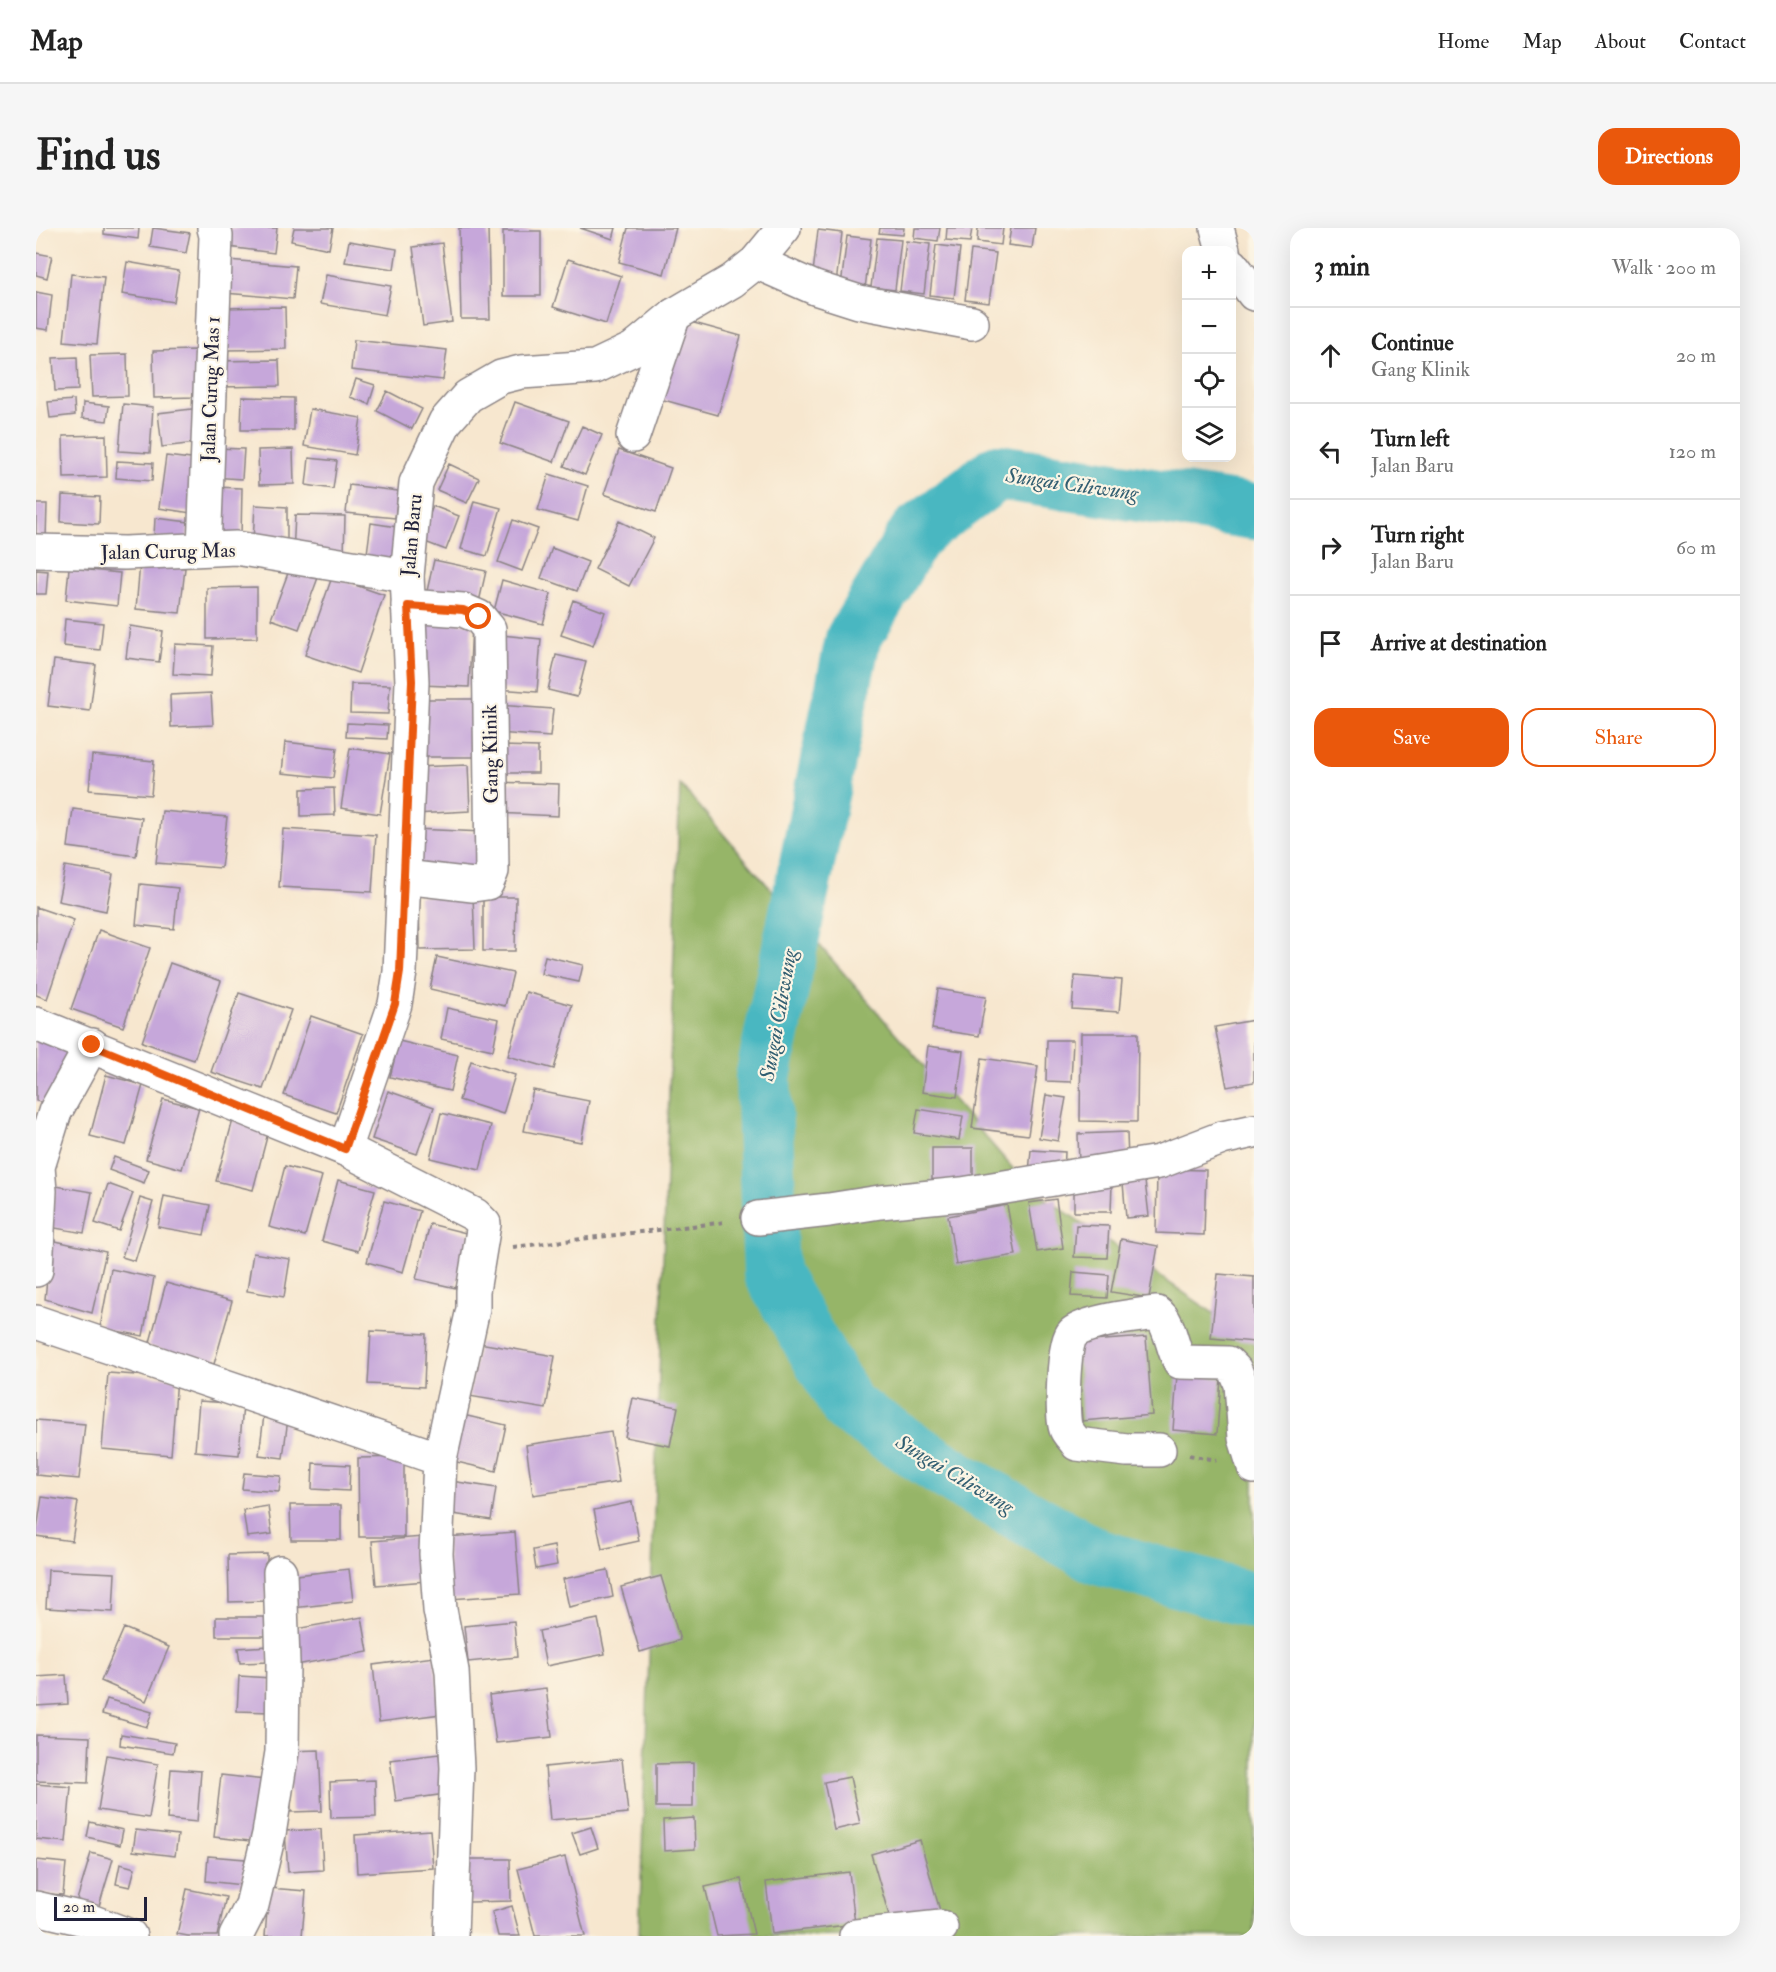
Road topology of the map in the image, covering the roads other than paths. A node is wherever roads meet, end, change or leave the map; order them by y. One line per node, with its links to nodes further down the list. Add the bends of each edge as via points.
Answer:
1 (214, 228): 11 (street, Jalan Curug Mas 1)
2 (784, 228): 5 (street, Jalan Baru)
3 (1217, 228): 4 (street)
4 (1222, 246)
5 (768, 267): 8 (street, Jalan Baru, via 732,281); 9 (street, via 859,302)
6 (1236, 270): 7 (street)
7 (1254, 294)
8 (674, 315): 10 (street); 13 (street, Jalan Baru, via 633,349 595,367 521,372 501,377 468,396 445,422 416,483)
9 (972, 323)
10 (633, 436)
11 (204, 549): 12 (street, Jalan Curug Mas, via 125,554); 13 (street, Jalan Curug Mas, via 237,548)
12 (36, 551)
13 (407, 591): 14 (street, Jalan Baru, via 412,681); 14 (street, Gang Klinik, via 479,617 489,629 492,872 487,883 473,885)
14 (404, 877): 18 (street, Jalan Baru, via 395,1004)
15 (36, 1024): 16 (street)
16 (92, 1045): 18 (street); 20 (street, via 55,1112 39,1167)
17 (1254, 1131): 19 (street, via 1222,1138 1159,1162 962,1194)
18 (345, 1149): 23 (street, via 475,1215 484,1224 473,1309)
19 (758, 1218)
20 (36, 1270)
21 (36, 1322): 23 (street)
22 (1159, 1450): 24 (street, via 1077,1444 1065,1428 1063,1377 1071,1334 1089,1325 1157,1313 1164,1318 1180,1362 1228,1363 1241,1384 1245,1438)
23 (440, 1459): 30 (street, via 436,1554 440,1610 452,1671 457,1768)
24 (1254, 1467)
25 (280, 1572): 29 (street, via 282,1752 269,1834 252,1905)
26 (36, 1908): 28 (street, via 88,1920)
27 (941, 1927): 31 (street)
28 (130, 1936)
29 (236, 1936)
30 (451, 1936)
31 (856, 1936)

